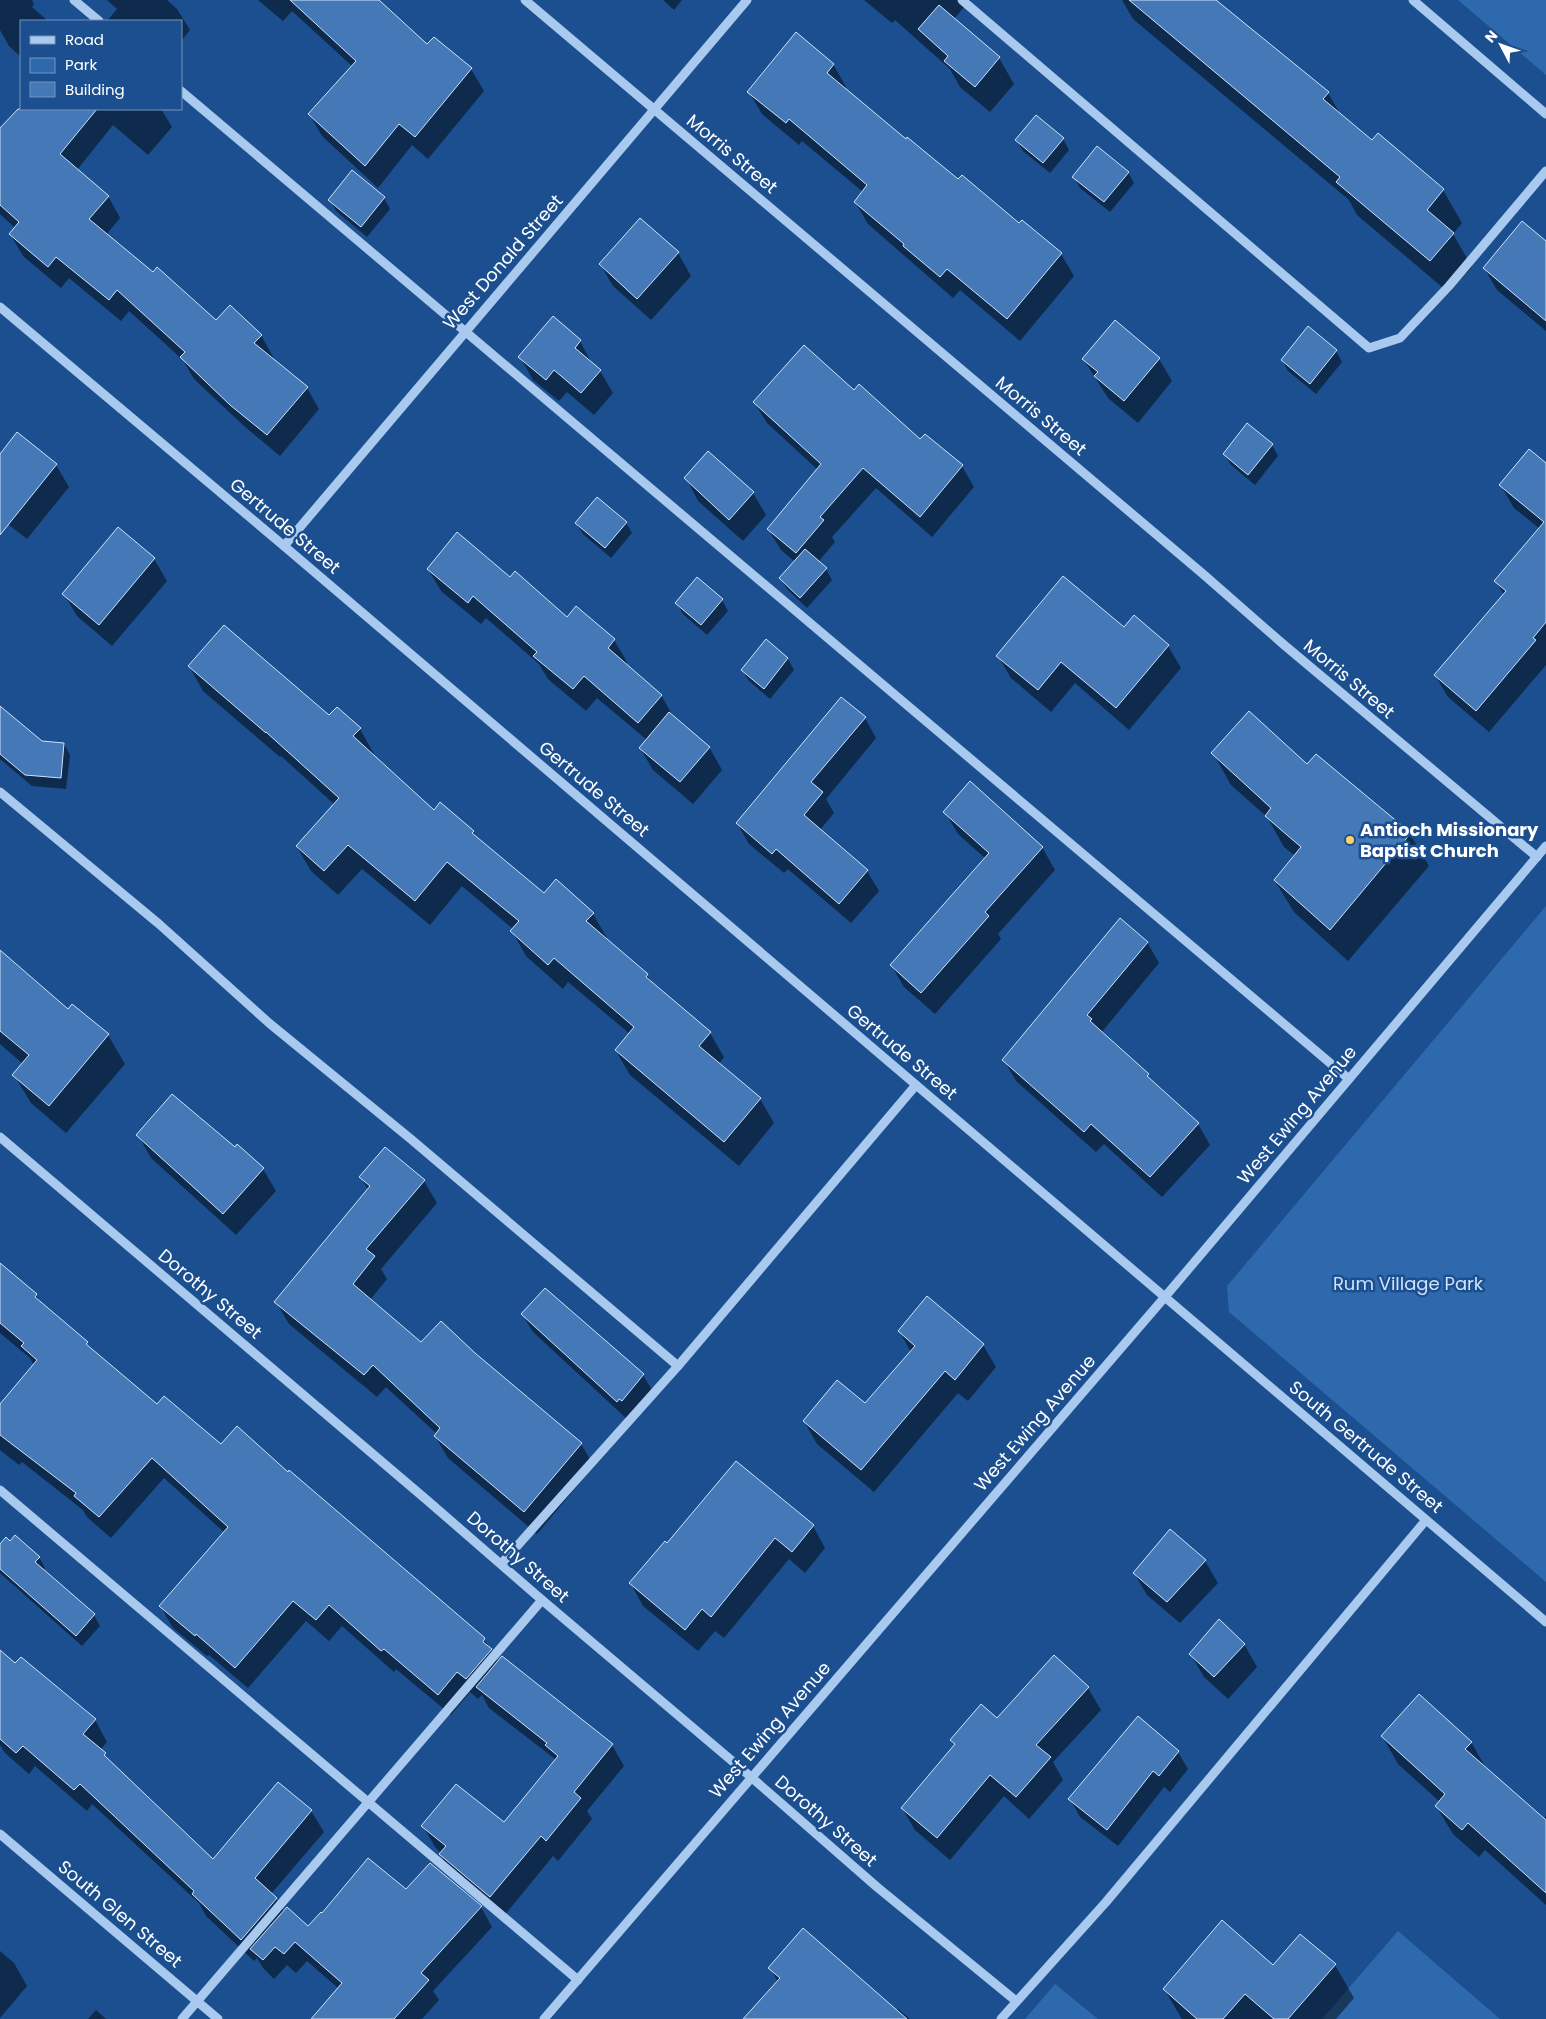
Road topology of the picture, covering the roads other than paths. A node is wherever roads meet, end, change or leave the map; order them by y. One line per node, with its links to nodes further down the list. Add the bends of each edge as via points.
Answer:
1 (74, 0): 6 (street)
2 (525, 0): 8 (street, Morris Street)
3 (747, 0): 8 (street, West Donald Street)
4 (962, 0): 10 (street, via 1369,348 1400,338 1449,286)
5 (1413, 0): 9 (street)
6 (98, 20)
7 (182, 92): 12 (street)
8 (654, 110): 12 (street, West Donald Street); 16 (street, Morris Street)
9 (1546, 114)
10 (1546, 171)
11 (0, 307): 13 (street, Gertrude Street)
12 (464, 332): 13 (street, West Donald Street); 17 (street)
13 (284, 546): 18 (street, Gertrude Street)
14 (0, 792): 21 (street)
15 (1546, 846): 16 (street, West Ewing Avenue)
16 (1537, 857): 17 (street, West Ewing Avenue)
17 (1349, 1079): 20 (street, West Ewing Avenue)
18 (916, 1085): 20 (street, Gertrude Street); 21 (street)
19 (0, 1136): 24 (street, Dorothy Street)
20 (1164, 1298): 23 (street, South Gertrude Street); 27 (street, West Ewing Avenue)
21 (678, 1366): 24 (street)
22 (0, 1490): 28 (street)
23 (1426, 1520): 26 (street, South Gertrude Street); 32 (street, via 1106,1902)
24 (501, 1564): 25 (street, Dorothy Street)
25 (542, 1600): 27 (street, Dorothy Street); 28 (street)
26 (1546, 1622)
27 (751, 1777): 30 (street, West Ewing Avenue); 32 (street, Dorothy Street, via 876,1887)
28 (368, 1802): 30 (street); 31 (street)
29 (0, 1834): 31 (street, South Glen Street)
30 (578, 1980): 35 (street, West Ewing Avenue)
31 (197, 2001): 33 (street); 34 (street, South Glen Street)
32 (1016, 2001): 36 (street)
33 (182, 2019)
34 (218, 2019)
35 (544, 2019)
36 (1001, 2019)

